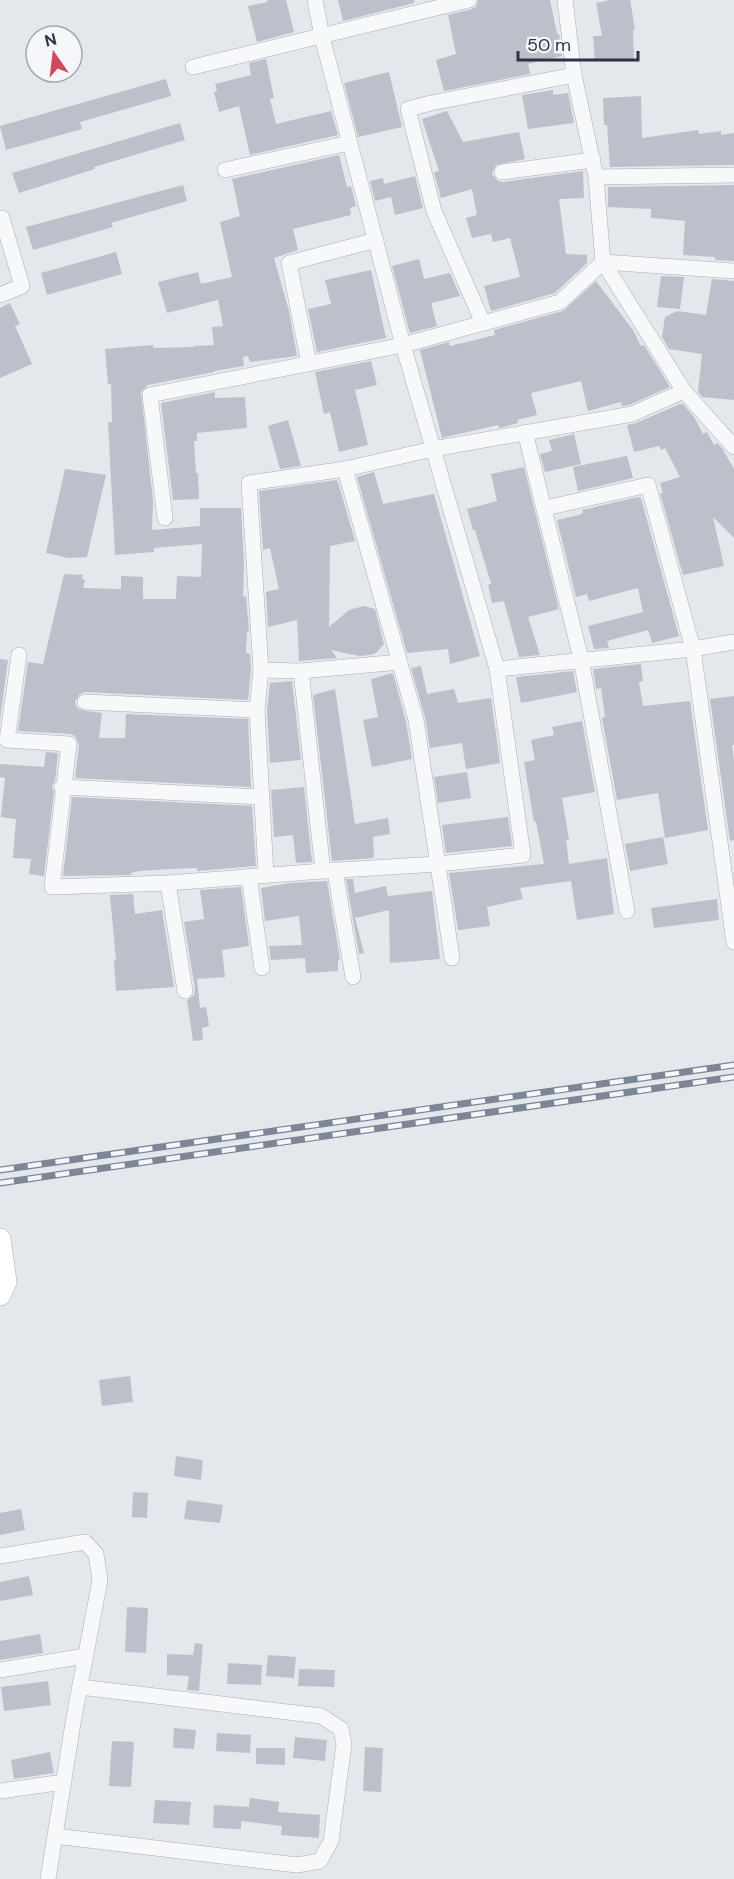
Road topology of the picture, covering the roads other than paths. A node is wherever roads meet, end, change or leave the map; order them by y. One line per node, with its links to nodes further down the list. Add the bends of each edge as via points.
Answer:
1 (315, 0): 4 (street)
2 (469, 0): 4 (street)
3 (566, 0): 6 (street)
4 (322, 37): 5 (street); 7 (street)
5 (193, 67)
6 (574, 75): 8 (street); 18 (street, via 408,109 434,211)
7 (349, 143): 9 (street); 14 (street)
8 (593, 160): 10 (street); 12 (street)
9 (225, 170)
10 (502, 172)
11 (734, 175): 12 (street)
12 (596, 177): 15 (street)
13 (1, 215): 17 (street, via 22,286)
14 (376, 240): 19 (street); 20 (street, via 289,263)
15 (603, 262): 16 (street); 18 (street, via 560,302); 21 (street)
16 (734, 271)
17 (0, 295)
18 (483, 323): 19 (street)
19 (403, 345): 20 (street); 24 (street)
20 (309, 364): 27 (street, via 150,395)
21 (684, 391): 22 (street, via 632,414); 23 (street)
22 (525, 432): 24 (street); 26 (street)
23 (734, 447)
24 (433, 449): 25 (street); 33 (street)
25 (345, 469): 32 (street); 34 (street, via 249,483)
26 (545, 508): 29 (street, via 648,485); 31 (street)
27 (165, 518)
28 (734, 642): 29 (street)
29 (693, 649): 31 (street); 46 (street)
30 (19, 654): 38 (street, via 7,741 69,744)
31 (581, 659): 33 (street); 45 (street)
32 (400, 662): 35 (street); 40 (street, via 416,720)
33 (497, 669): 40 (street, via 524,855)
34 (261, 670): 35 (street); 37 (street)
35 (302, 671): 41 (street)
36 (85, 702): 37 (street)
37 (256, 710): 39 (street)
38 (62, 787): 39 (street); 44 (street, via 52,887)
39 (261, 797): 42 (street)
40 (438, 864): 41 (street); 47 (street)
41 (329, 871): 42 (street); 49 (street)
42 (266, 875): 43 (street)
43 (249, 876): 44 (street); 48 (street)
44 (168, 883): 50 (street)
45 (627, 911)
46 (734, 942)
47 (452, 958)
48 (262, 968)
49 (353, 977)
50 (185, 991)
51 (0, 1239): 52 (main road)
52 (3, 1288)
53 (0, 1556): 54 (street, via 85,1542 96,1554 100,1580)
54 (85, 1656): 55 (street); 56 (street)
55 (0, 1670)
56 (80, 1687): 57 (street); 59 (street, via 321,1716 340,1730 344,1744 331,1841 320,1861 297,1865)
57 (64, 1782): 58 (street); 59 (street)
58 (0, 1791)
59 (55, 1836): 60 (street)
60 (48, 1879)

